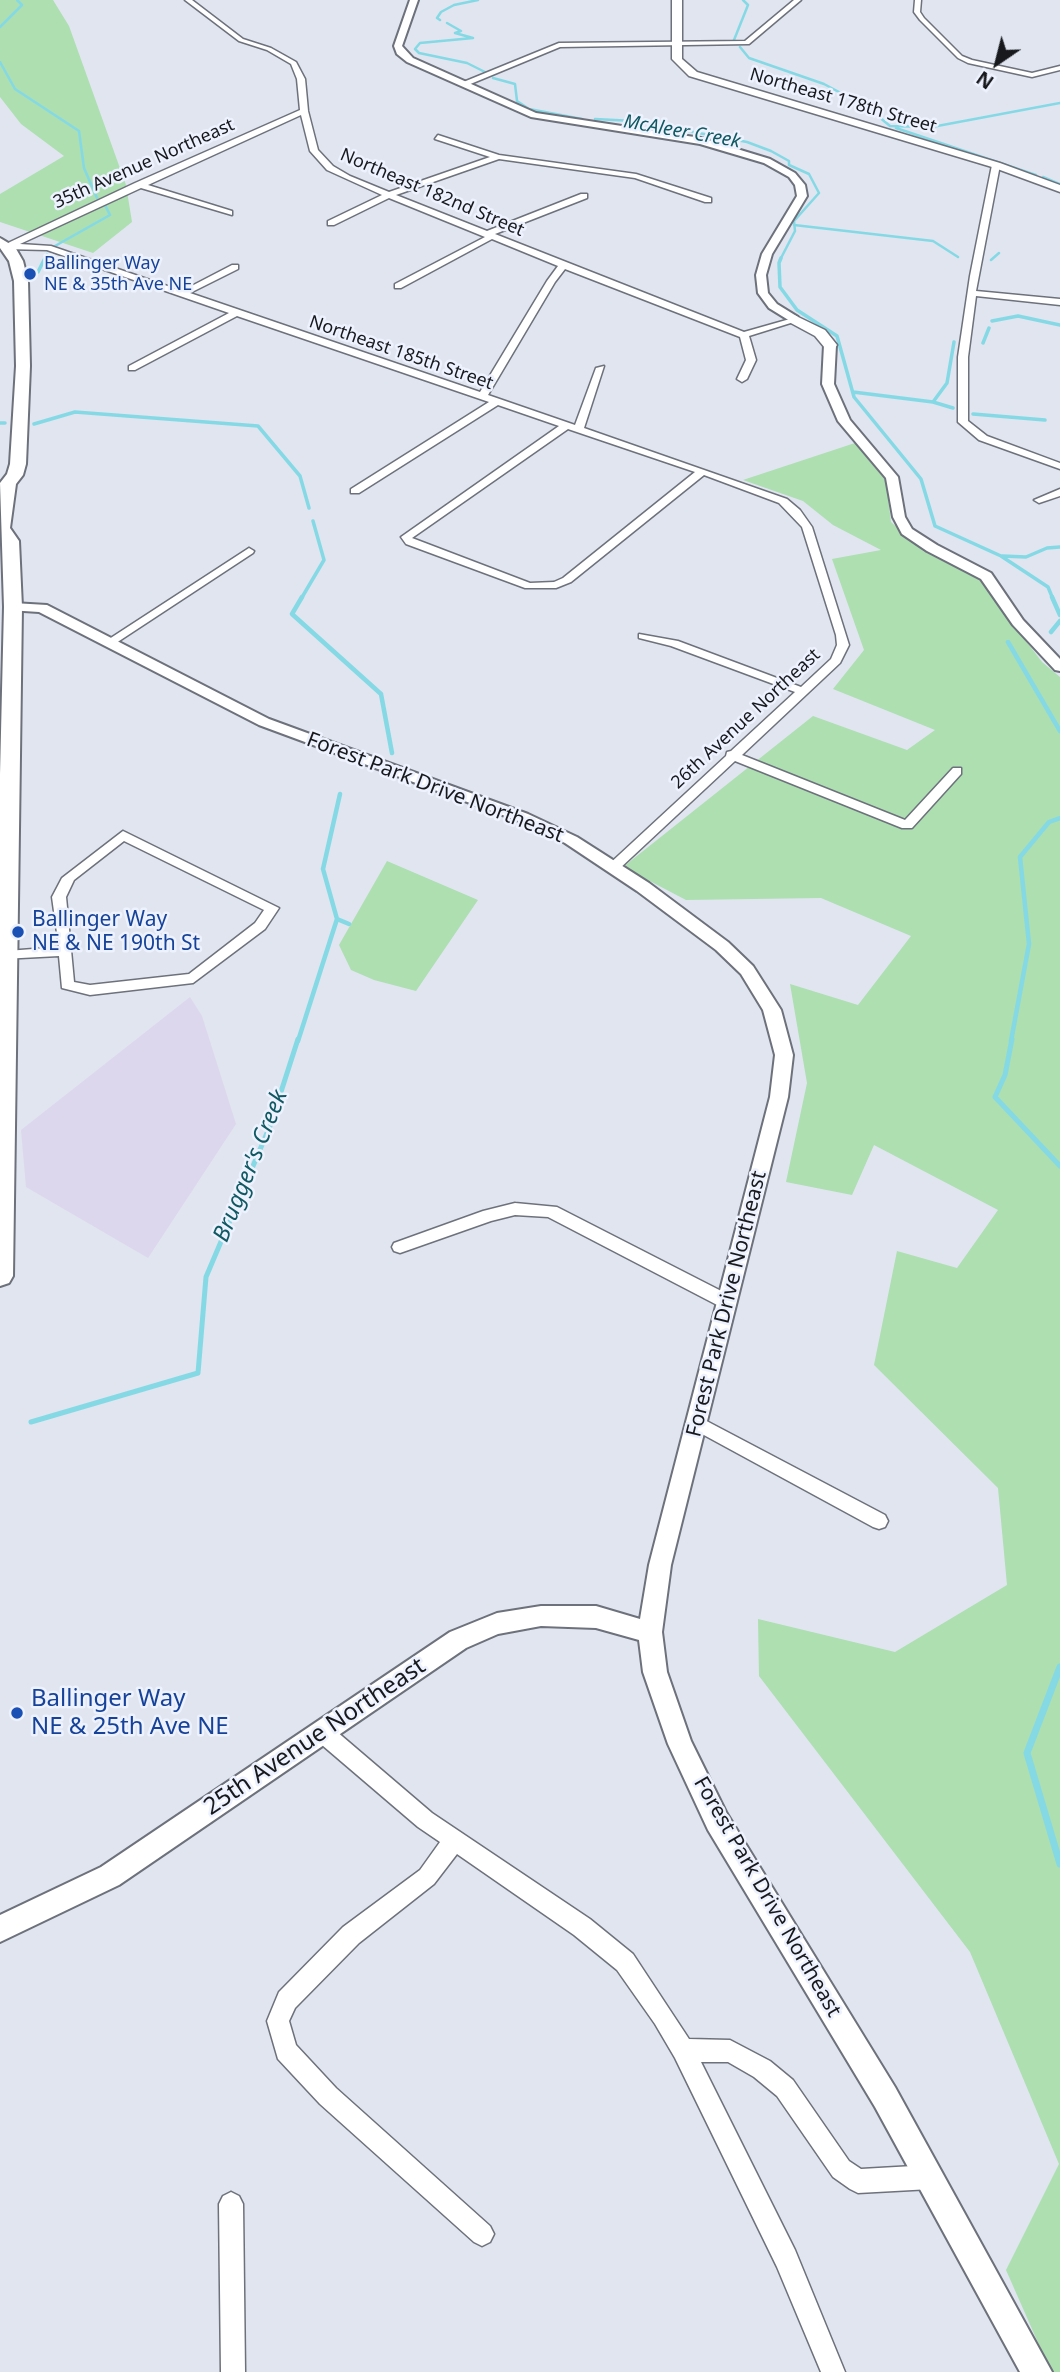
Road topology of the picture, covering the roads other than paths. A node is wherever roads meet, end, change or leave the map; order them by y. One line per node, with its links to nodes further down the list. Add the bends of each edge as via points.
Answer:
1 (188, 0): 9 (street, Northeast 182nd Street, via 241,40 294,63 301,79)
2 (414, 0): 8 (street, via 400,52)
3 (677, 0): 6 (main road, Northeast 178th Street)
4 (798, 0): 6 (street, via 747,43)
5 (918, 0): 7 (street, via 922,19 970,62 1032,75)
6 (679, 45): 8 (street, via 559,46); 12 (main road, Northeast 178th Street, via 677,59 684,68 708,80)
7 (1060, 68)
8 (466, 83): 31 (street, via 534,115 701,141 767,161 792,175 802,197 767,254 761,275 763,293 773,306)
9 (304, 111): 13 (street, 35th Avenue Northeast); 15 (street, Northeast 182nd Street, via 318,158 347,178)
10 (438, 137): 11 (street)
11 (498, 157): 15 (street); 17 (street, via 636,176)
12 (996, 165): 14 (main road, Northeast 178th Street); 27 (street)
13 (138, 185): 18 (street); 20 (street, 35th Avenue Northeast)
14 (1060, 189)
15 (391, 195): 19 (street); 21 (street, Northeast 182nd Street)
16 (584, 196): 21 (street)
17 (708, 200)
18 (229, 213)
19 (331, 223)
20 (34, 233): 22 (street, 35th Avenue Northeast); 23 (street, via 29,238)
21 (490, 235): 24 (street, Northeast 182nd Street); 26 (street)
22 (3, 247): 23 (street, Northeast 185th Street); 47 (main road, via 16,261 21,281 23,366 15,475 23,480 18,531)
23 (42, 247): 28 (street, Northeast 185th Street)
24 (564, 265): 32 (street, Northeast 182nd Street); 37 (street)
25 (235, 267): 28 (street)
26 (398, 286)
27 (972, 293): 29 (street); 41 (street, via 963,357 963,422 983,438)
28 (180, 295): 30 (street, Northeast 185th Street)
29 (1060, 302)
30 (235, 313): 34 (street); 37 (street, Northeast 185th Street)
31 (794, 319): 32 (street); 33 (main road, via 820,332)
32 (744, 335): 36 (street, via 751,360)
33 (830, 345): 52 (street, via 828,384 844,422 892,477 899,517 907,531 986,576 1018,622)
34 (132, 368)
35 (601, 368): 40 (street)
36 (742, 379)
37 (482, 397): 38 (street, Northeast 185th Street)
38 (495, 402): 39 (street, Northeast 185th Street); 43 (street)
39 (565, 426): 40 (street, Northeast 185th Street); 42 (street, via 406,537 517,582 544,586 567,580)
40 (578, 430): 42 (street, Northeast 185th Street)
41 (1060, 466)
42 (702, 472): 46 (street, Northeast 185th Street)
43 (355, 492)
44 (1060, 492): 45 (street)
45 (1039, 499)
46 (783, 502): 53 (street, 26th Avenue Northeast, via 807,527 842,635 836,661)
47 (4, 532): 49 (main road)
48 (249, 551): 51 (street)
49 (13, 607): 51 (street, Forest Park Drive Northeast, via 43,608); 54 (main road)
50 (643, 636): 53 (street, via 674,643)
51 (109, 643): 57 (street, Forest Park Drive Northeast, via 264,722 523,817)
52 (1060, 667)
53 (802, 691): 55 (street, 26th Avenue Northeast)
54 (5, 720): 59 (main road)
55 (732, 755): 56 (street, via 907,825); 57 (street, 26th Avenue Northeast)
56 (957, 771)
57 (613, 867): 63 (street, Forest Park Drive Northeast, via 706,933 747,970 779,1030 784,1055 779,1097)
58 (66, 951): 58 (street, via 67,985 90,990 193,978 260,926 272,908 123,835 69,878 59,897); 59 (street)
59 (7, 956): 61 (main road)
60 (400, 1247): 63 (street, via 489,1215 515,1209 551,1211)
61 (0, 1266): 62 (main road)
62 (0, 1276)
63 (727, 1302): 64 (street, Forest Park Drive Northeast)
64 (697, 1423): 65 (street); 66 (street, Forest Park Drive Northeast, via 660,1565)
65 (878, 1521)
66 (650, 1632): 67 (street, 25th Avenue Northeast, via 596,1617 541,1616 497,1624 458,1640); 71 (street, Forest Park Drive Northeast, via 655,1672 680,1744 717,1821)
67 (322, 1732): 68 (street, via 425,1821); 69 (street, 25th Avenue Northeast, via 110,1876)
68 (454, 1840): 70 (street, via 582,1927 625,1962); 73 (street, via 427,1877 351,1935 287,2000 278,2021 286,2051 328,2096)
69 (0, 1929)
70 (683, 2050): 71 (street, via 730,2051 762,2069 785,2088 841,2169 858,2181); 75 (street, via 786,2259)
71 (931, 2178): 76 (street, Forest Park Drive Northeast)
72 (231, 2204): 74 (street)
73 (482, 2234)
74 (233, 2372)
75 (834, 2372)
76 (1037, 2372)

